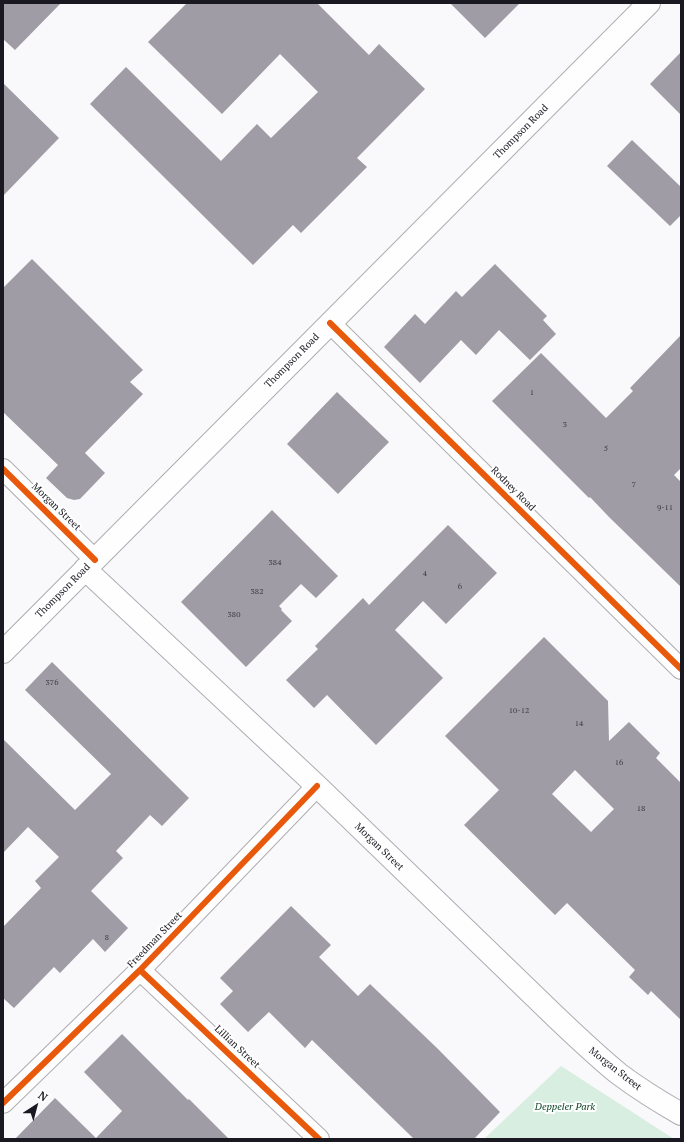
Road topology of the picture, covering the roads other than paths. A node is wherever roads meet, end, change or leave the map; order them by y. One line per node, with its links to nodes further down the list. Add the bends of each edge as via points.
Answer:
1 (649, 3): 2 (main road, Thompson Road)
2 (330, 323): 4 (main road, Thompson Road); 6 (street, Rodney Road)
3 (3, 469): 4 (street, Morgan Street)
4 (90, 564): 5 (main road, Thompson Road); 7 (main road, Morgan Street)
5 (3, 652)
6 (681, 669)
7 (317, 786): 8 (street, Freedman Street); 10 (main road, Morgan Street, via 589,1049 650,1096)
8 (140, 970): 9 (street, Freedman Street); 11 (street, Lillian Street)
9 (3, 1103)
10 (681, 1114)
11 (319, 1139)

